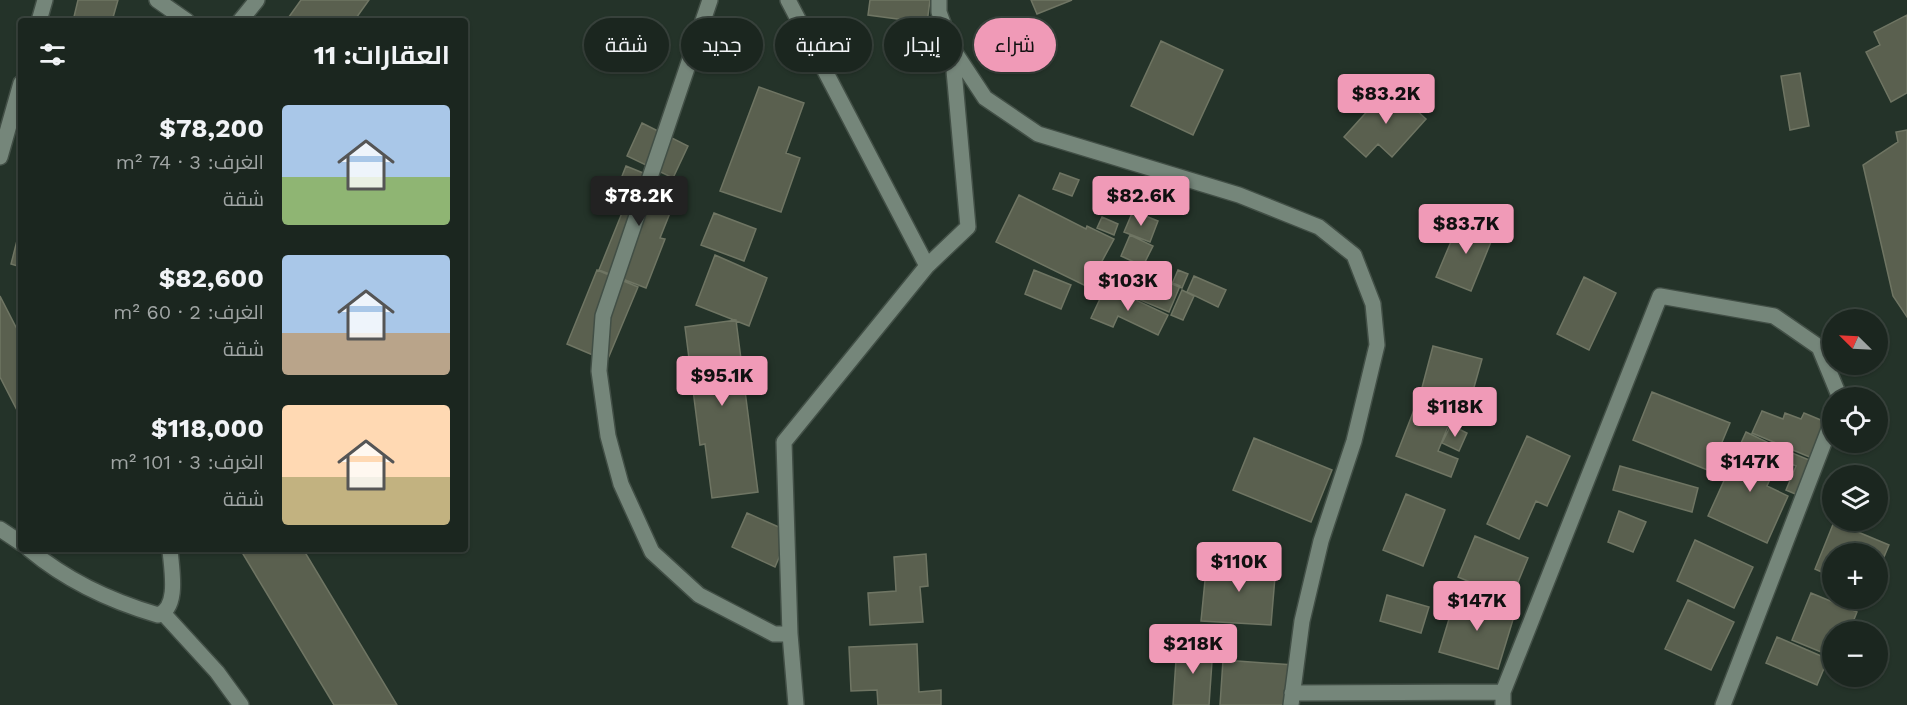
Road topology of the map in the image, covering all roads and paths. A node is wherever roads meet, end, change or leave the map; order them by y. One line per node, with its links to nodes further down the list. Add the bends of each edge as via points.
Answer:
1 (45, 0): 7 (street)
2 (158, 0): 8 (street)
3 (257, 0): 9 (street)
4 (710, 0): 23 (street, via 603,316 599,372 608,436 621,484 652,552 699,595 774,634)
5 (788, 0): 15 (street)
6 (939, 0): 10 (street)
7 (40, 18)
8 (183, 18)
9 (242, 18)
10 (941, 18)
11 (962, 63): 25 (street, via 985,98 1038,134 1239,195 1318,227 1354,255 1373,304 1377,345 1354,441 1321,541 1302,621)
12 (954, 72): 15 (street, via 968,227)
13 (18, 94): 14 (street)
14 (0, 157)
15 (927, 266): 23 (street, via 784,442)
16 (1835, 387): 24 (street, via 1819,347 1773,316 1660,296)
17 (1822, 448): 28 (street)
18 (0, 529): 19 (street)
19 (18, 541)
20 (32, 552): 22 (street, via 80,585 124,606)
21 (170, 552): 22 (street, via 173,598)
22 (163, 613): 26 (street, via 218,672)
23 (790, 634): 27 (street)
24 (1503, 698): 25 (street)
25 (1292, 699)
26 (241, 705)
27 (796, 705)
28 (1723, 705)

